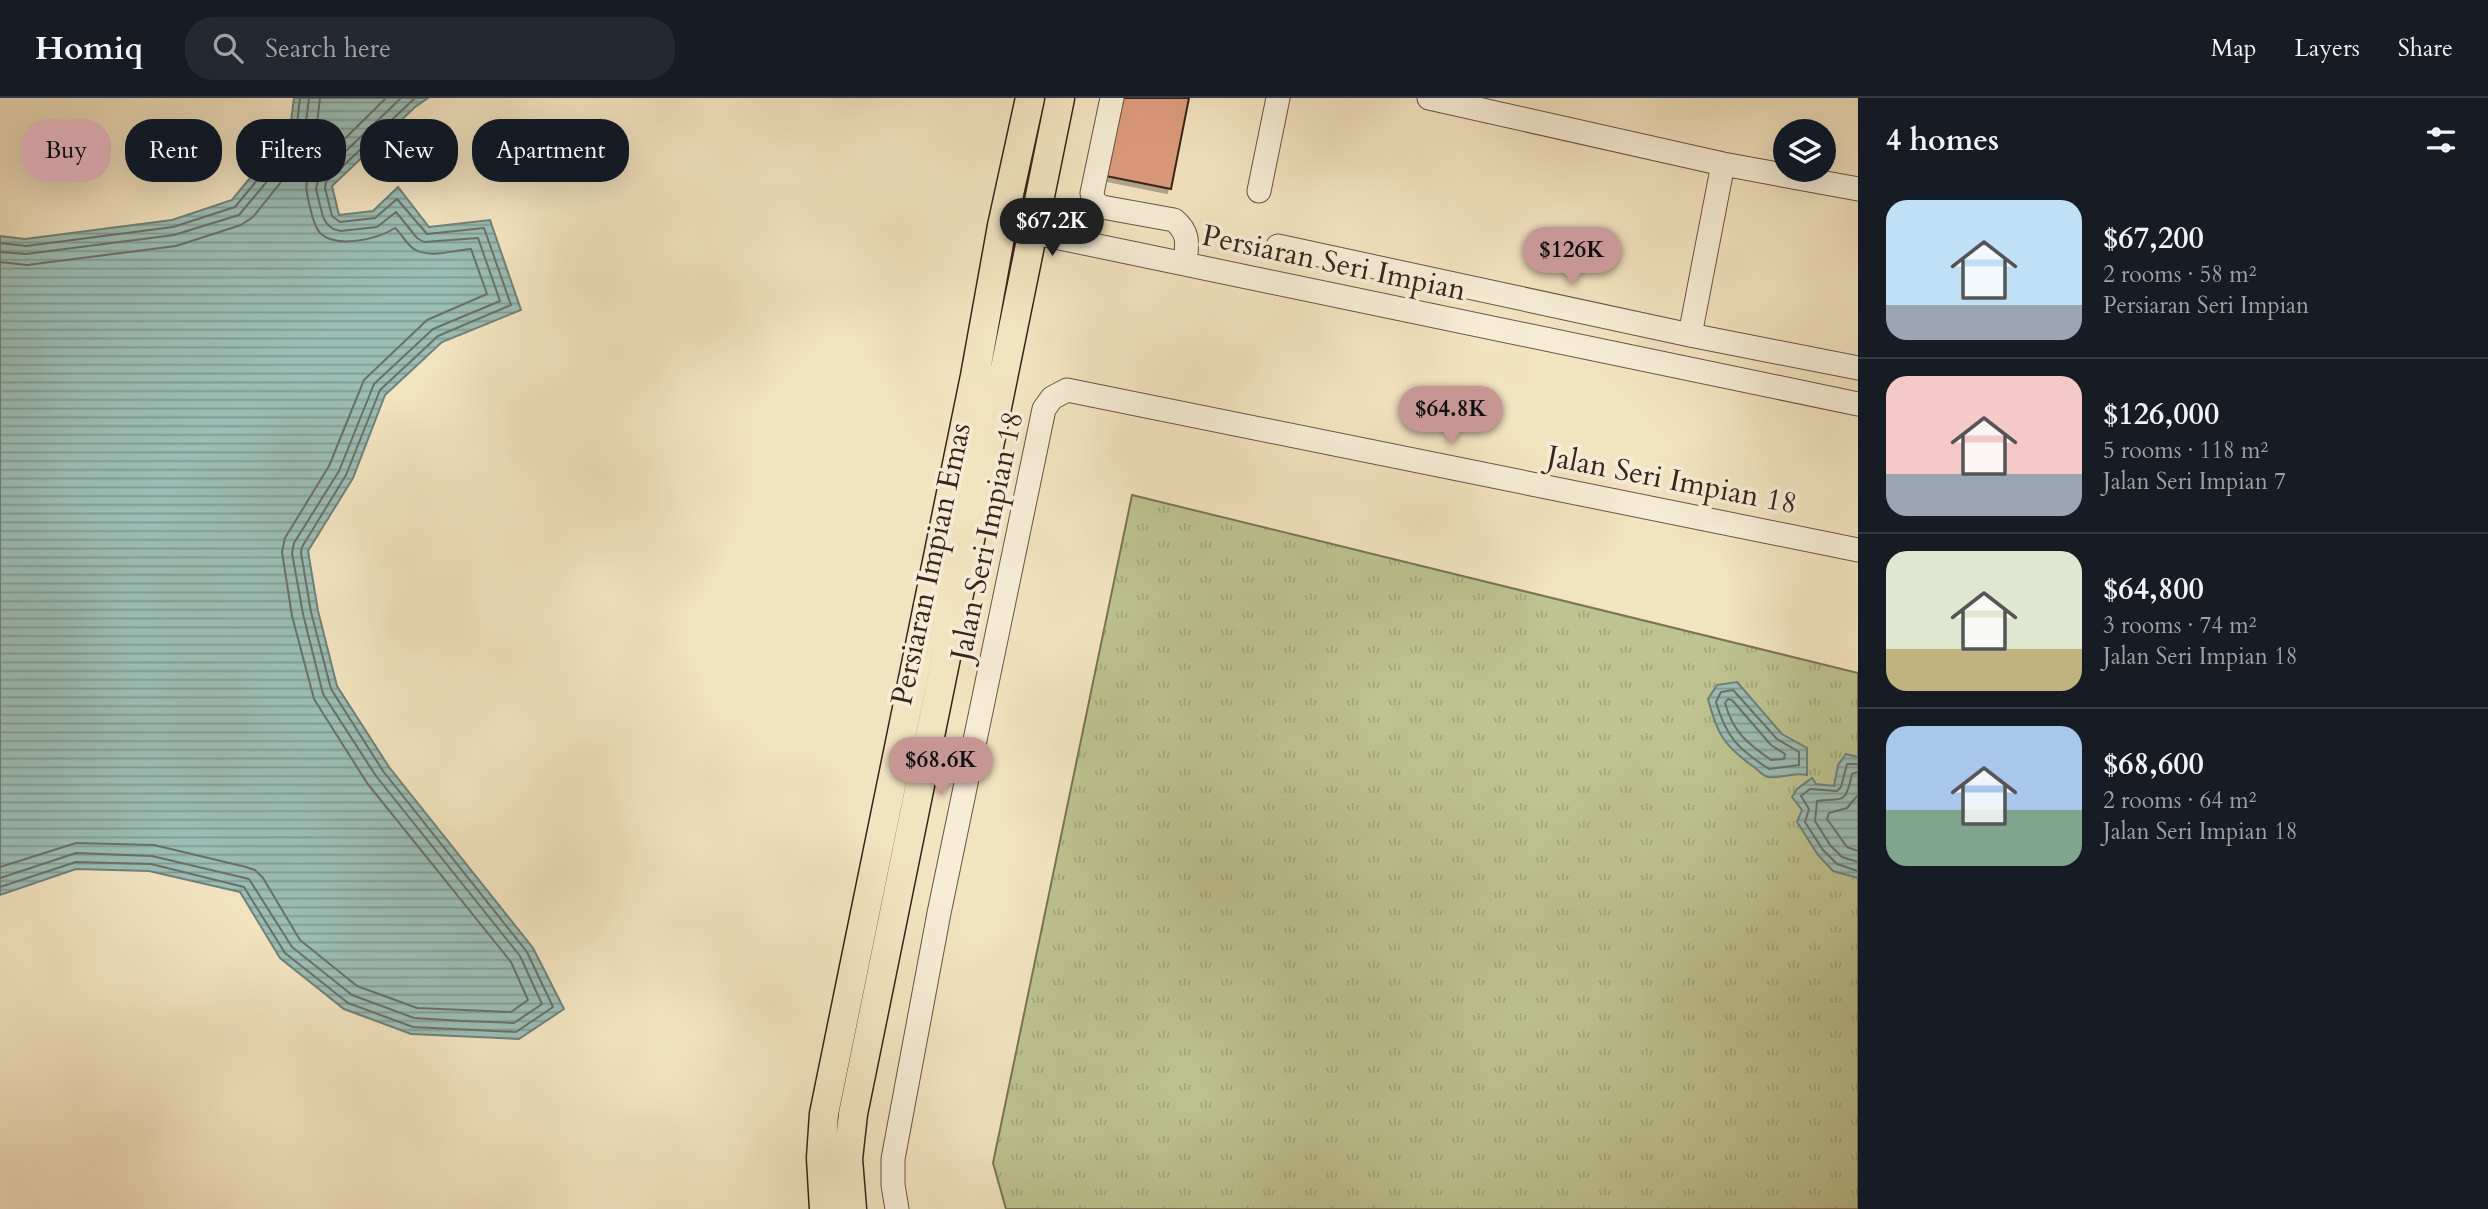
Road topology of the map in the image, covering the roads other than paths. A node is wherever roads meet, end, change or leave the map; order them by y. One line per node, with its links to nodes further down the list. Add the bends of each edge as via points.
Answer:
1 (1030, 98): 9 (main road, Persiaran Impian Emas)
2 (1060, 98): 10 (main road, Persiaran Impian Emas)
3 (1112, 98): 12 (street, via 1092,193 1094,202 1174,220 1188,236)
4 (1278, 98): 8 (street)
5 (1429, 98): 6 (street)
6 (1723, 164): 7 (street); 13 (street)
7 (1858, 189)
8 (1259, 191)
9 (1002, 226): 10 (street, Persiaran Seri Impian); 17 (main road, Persiaran Impian Emas, via 824,1114)
10 (1033, 232): 12 (street, Persiaran Seri Impian); 18 (main road, Persiaran Impian Emas, via 853,1114 848,1158)
11 (1278, 246): 13 (street)
12 (1185, 264): 15 (street, Persiaran Seri Impian)
13 (1690, 335): 14 (street)
14 (1858, 368)
15 (1858, 404)
16 (1858, 550): 19 (street, Jalan Seri Impian 18, via 1067,390 1052,398 1044,410 932,952 893,1159)
17 (824, 1209)
18 (852, 1209)
19 (897, 1209)

